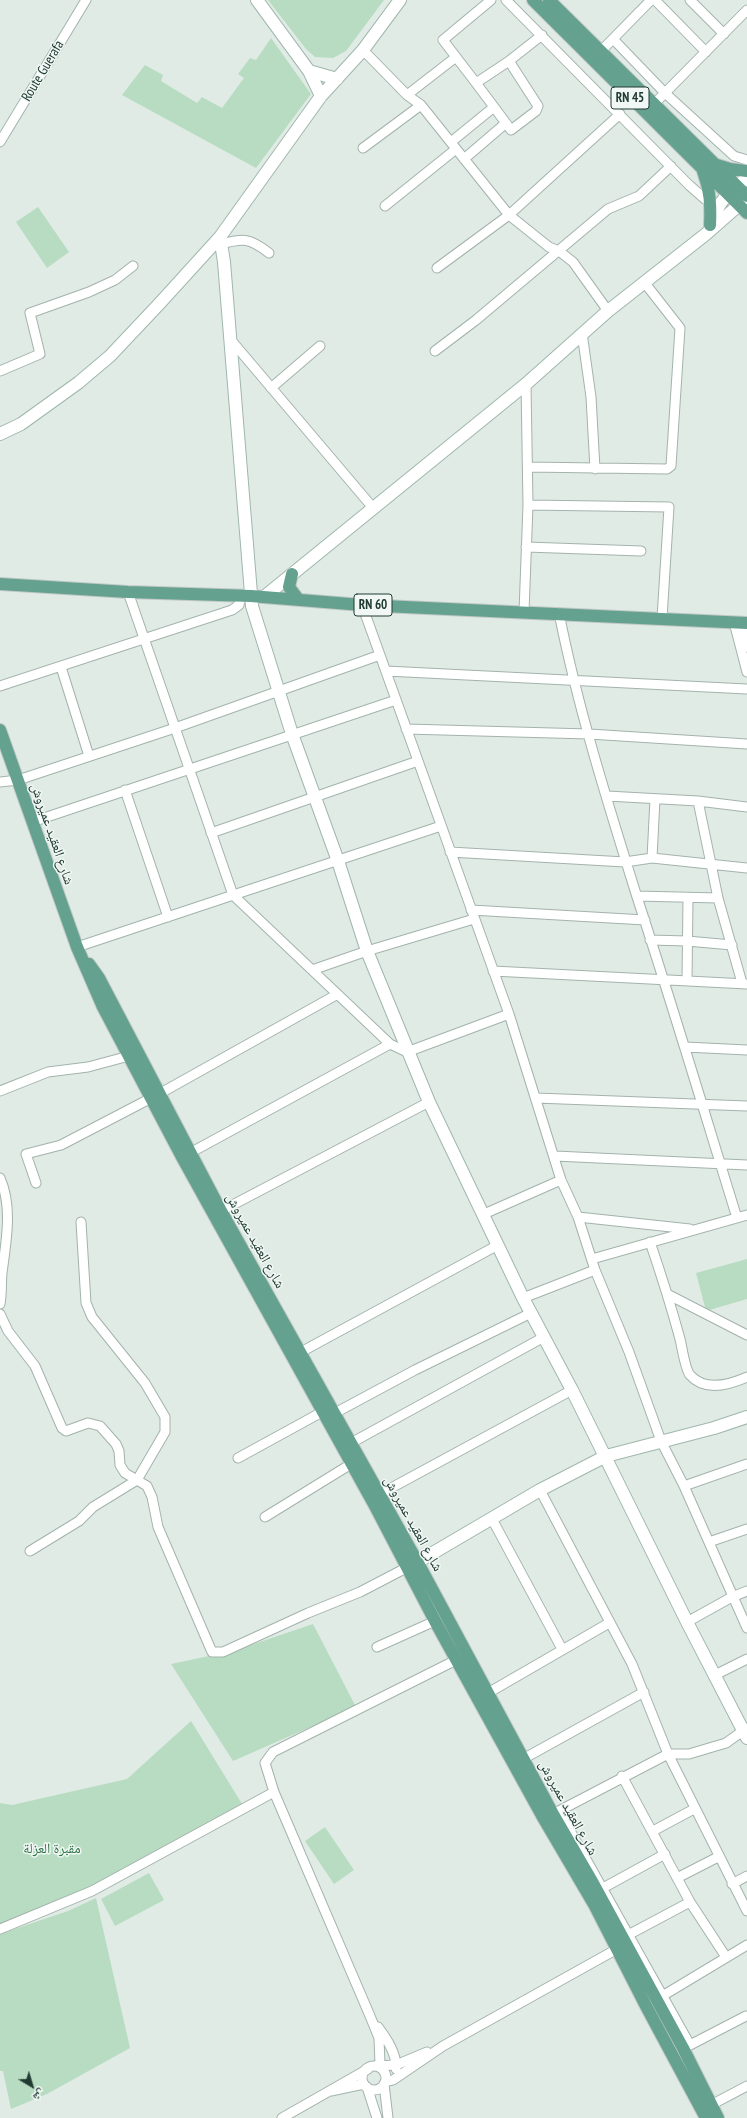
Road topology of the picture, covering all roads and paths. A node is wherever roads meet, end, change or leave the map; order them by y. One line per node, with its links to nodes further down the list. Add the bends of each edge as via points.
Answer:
1 (86, 0): 31 (street, Route Guerafa)
2 (257, 0): 20 (street)
3 (400, 0): 15 (street)
4 (491, 0): 18 (street, via 443,40)
5 (506, 0): 13 (street)
6 (533, 0): 38 (main road, RN 45)
7 (549, 0): 16 (main road, RN 45)
8 (651, 0): 14 (street)
9 (656, 0): 17 (street)
10 (690, 0): 12 (street)
11 (747, 10): 12 (street)
12 (724, 34): 17 (street)
13 (542, 35): 19 (street); 29 (street)
14 (614, 40): 16 (street); 23 (street)
15 (363, 50): 21 (street); 24 (street)
16 (600, 52): 26 (main road, RN 45)
17 (706, 52): 23 (street)
18 (456, 57): 22 (street); 24 (street)
19 (509, 61): 22 (street); 30 (street, via 538,106 536,111 511,130)
20 (309, 71): 21 (street); 25 (street)
21 (337, 79): 25 (street)
22 (476, 83): 28 (street)
23 (665, 93): 26 (street); 35 (street, via 734,156)
24 (407, 95): 27 (street)
25 (321, 96): 47 (street)
26 (654, 103): 36 (main road, RN 45)
27 (421, 105): 32 (street); 33 (street)
28 (494, 107): 30 (street); 32 (street)
29 (620, 114): 37 (street); 45 (street)
30 (506, 123): 34 (street)
31 (0, 142)
32 (453, 145): 34 (street); 44 (street)
33 (363, 148)
34 (464, 159): 45 (street)
35 (747, 160)
36 (715, 164): 39 (main road); 41 (main road, RN 45)
37 (671, 166): 42 (street, via 705,199); 48 (street, via 639,196 608,209)
38 (703, 170): 41 (main road, RN 45); 42 (main road)
39 (747, 171)
40 (747, 179): 41 (street)
41 (733, 190): 43 (main road, RN 45); 46 (street, via 717,207)
42 (710, 198): 46 (main road)
43 (745, 203): 46 (street)
44 (385, 206)
45 (509, 216): 48 (street, via 548,247); 51 (street)
46 (708, 230): 52 (street)
47 (220, 241): 49 (street, via 245,239); 55 (street); 61 (street, via 110,356 48,407)
48 (559, 250): 53 (street, via 573,262); 57 (street)
49 (270, 253)
50 (133, 266): 58 (street, via 115,280 90,292 30,313 40,354)
51 (437, 268)
52 (644, 282): 53 (street); 63 (street, via 680,328 673,464 667,469)
53 (608, 310): 54 (street)
54 (582, 333): 59 (street); 63 (street, via 591,397)
55 (230, 338): 60 (street); 71 (street)
56 (320, 346): 60 (street)
57 (435, 351)
58 (0, 371)
59 (526, 384): 62 (street); 65 (street)
60 (271, 388): 65 (street)
61 (0, 434)
62 (528, 466): 63 (street); 64 (street)
63 (595, 469)
64 (528, 505): 66 (street); 77 (street, via 669,508)
65 (374, 509): 68 (street)
66 (526, 547): 67 (street); 75 (street)
67 (641, 551)
68 (292, 574): 72 (street); 73 (main road, via 289,587)
69 (0, 584): 70 (main road, RN 60)
70 (128, 592): 71 (main road, RN 60); 79 (street)
71 (246, 596): 72 (main road, RN 60); 79 (street, via 234,609); 88 (street, via 252,606)
72 (264, 597): 73 (main road, RN 60)
73 (298, 600): 74 (main road, RN 60)
74 (362, 605): 75 (main road, RN 60); 81 (street)
75 (524, 612): 76 (main road, RN 60)
76 (559, 613): 77 (main road, RN 60); 85 (street)
77 (662, 618): 78 (main road, RN 60)
78 (740, 623): 80 (street); 84 (street)
79 (144, 640): 82 (street); 90 (street)
80 (747, 647)
81 (380, 655): 83 (street); 88 (street)
82 (61, 667): 86 (street); 96 (street)
83 (386, 671): 85 (street); 89 (street)
84 (747, 672)
85 (573, 679): 87 (street); 94 (street)
86 (0, 686)
87 (747, 689)
88 (278, 690): 90 (street); 93 (street)
89 (396, 700): 91 (street); 93 (street)
90 (175, 728): 96 (street); 98 (street)
91 (406, 729): 94 (street); 97 (street)
92 (0, 730): 99 (main road, شارع العقيد عميروش)
93 (292, 734): 98 (street); 103 (street)
94 (589, 734): 95 (street); 102 (street)
95 (747, 744)
96 (89, 756): 99 (street)
97 (418, 761): 103 (street); 108 (street)
98 (189, 768): 101 (street); 109 (street)
99 (18, 780): 100 (street); 107 (main road, شارع العقيد عميروش)
100 (0, 782)
101 (125, 790): 107 (street); 121 (street)
102 (607, 796): 104 (street); 113 (street)
103 (314, 797): 109 (street); 112 (street)
104 (655, 799): 105 (street); 111 (street)
105 (698, 801): 106 (street); 114 (street)
106 (747, 807)
107 (32, 822): 127 (main road, شارع العقيد عميروش)
108 (441, 826): 110 (street); 112 (street)
109 (211, 832): 116 (street)
110 (450, 852): 113 (street); 120 (street)
111 (652, 858): 113 (street); 114 (street)
112 (338, 861): 116 (street); 128 (street)
113 (625, 862): 117 (street)
114 (710, 863): 115 (street); 119 (street)
115 (747, 868)
116 (233, 896): 121 (street); 129 (street)
117 (637, 896): 118 (street); 123 (street)
118 (688, 898): 119 (street); 125 (street)
119 (718, 898): 126 (street)
120 (471, 910): 122 (street); 123 (street)
121 (168, 917): 127 (street)
122 (474, 919): 128 (street); 130 (street)
123 (645, 920): 124 (street)
124 (650, 940): 125 (street); 132 (street)
125 (687, 941): 126 (street); 131 (street)
126 (732, 945): 133 (street)
127 (77, 947): 140 (main road, شارع العقيد عميروش, via 103,1008); 142 (main road, شارع العقيد عميروش, via 99,978)
128 (367, 951): 129 (street); 139 (street)
129 (312, 970): 134 (street)
130 (493, 971): 132 (street); 135 (street)
131 (687, 979): 132 (street); 133 (street)
132 (663, 980): 137 (street)
133 (745, 983)
134 (336, 995): 136 (street); 142 (street)
135 (508, 1014): 139 (street); 143 (street)
136 (390, 1044): 139 (street); 147 (street)
137 (685, 1047): 138 (street); 145 (street)
138 (747, 1050)
139 (407, 1052): 144 (street)
140 (129, 1056): 141 (street, via 88,1067 48,1072); 142 (main road, شارع العقيد عميروش)
141 (0, 1090)
142 (155, 1096): 147 (main road, شارع العقيد عميروش); 153 (street, via 61,1145 26,1154); 175 (main road, شارع العقيد عميروش)
143 (536, 1098): 145 (street); 148 (street)
144 (430, 1102): 154 (street); 155 (street)
145 (702, 1104): 146 (street); 149 (street)
146 (747, 1106)
147 (190, 1153): 154 (main road, شارع العقيد عميروش)
148 (555, 1156): 149 (street); 152 (street)
149 (720, 1164): 150 (street); 158 (street)
150 (747, 1165)
151 (0, 1178): 167 (street, via 6,1194 7,1213)
152 (561, 1180): 155 (street); 157 (street)
153 (36, 1183)
154 (221, 1211): 172 (main road, شارع العقيد عميروش)
155 (484, 1214): 162 (street)
156 (747, 1215): 158 (street)
157 (578, 1217): 160 (street); 163 (street)
158 (738, 1218): 160 (street)
159 (81, 1222): 184 (street, via 86,1303 92,1317 136,1371 165,1417 165,1432)
160 (695, 1230): 161 (street)
161 (650, 1242): 163 (street); 165 (street)
162 (498, 1245): 166 (street); 172 (street)
163 (592, 1259): 164 (street)
164 (595, 1270): 166 (street); 178 (street, via 629,1352)
165 (667, 1294): 170 (street); 173 (street, via 689,1374 702,1384 715,1385 726,1385)
166 (523, 1298): 168 (street)
167 (0, 1304)
168 (531, 1313): 171 (street); 176 (street)
169 (0, 1314): 184 (street, via 8,1331 35,1366 62,1428 66,1431 88,1422 100,1426 116,1444 122,1469)
170 (745, 1331)
171 (544, 1338): 174 (street); 179 (street)
172 (301, 1352): 176 (main road, شارع العقيد عميروش)
173 (747, 1377)
174 (572, 1390): 180 (street); 187 (street)
175 (322, 1412): 181 (street); 182 (main road, شارع العقيد عميروش)
176 (335, 1413): 179 (main road, شارع العقيد عميروش)
177 (747, 1418): 178 (street)
178 (661, 1441): 180 (street); 185 (street)
179 (351, 1443): 187 (main road, شارع العقيد عميروش)
180 (606, 1456): 186 (street); 197 (street)
181 (238, 1458)
182 (351, 1464): 188 (street); 193 (main road, شارع العقيد عميروش)
183 (747, 1464): 185 (street)
184 (137, 1480): 192 (street, via 93,1507 79,1521); 193 (street, via 147,1486 152,1497 158,1527 212,1652 222,1652 360,1592)
185 (684, 1486): 191 (street)
186 (540, 1490): 189 (street); 198 (street)
187 (380, 1494): 193 (main road, شارع العقيد عميروش)
188 (264, 1517)
189 (492, 1519): 193 (street); 201 (street)
190 (747, 1529): 191 (street)
191 (709, 1542): 195 (street)
192 (30, 1551)
193 (413, 1565): 196 (main road, شارع العقيد عميروش); 202 (main road, شارع العقيد عميروش)
194 (747, 1591): 195 (street)
195 (732, 1597): 197 (street); 199 (street)
196 (435, 1621): 200 (street); 202 (main road, شارع العقيد عميروش)
197 (687, 1622): 204 (street)
198 (610, 1623): 201 (street); 205 (street)
199 (747, 1628)
200 (377, 1647)
201 (562, 1649): 206 (street)
202 (461, 1658): 206 (main road, شارع العقيد عميروش); 211 (street, via 273,1752 265,1763); 213 (main road, شارع العقيد عميروش)
203 (747, 1659): 204 (street)
204 (715, 1676): 207 (street)
205 (644, 1692): 208 (street); 209 (street)
206 (488, 1693): 209 (main road, شارع العقيد عميروش)
207 (746, 1732): 208 (street, via 726,1743 689,1754)
208 (668, 1754): 210 (street); 212 (street)
209 (523, 1758): 213 (main road, شارع العقيد عميروش)
210 (622, 1776): 213 (street); 214 (street)
211 (274, 1792): 223 (street, via 92,1891); 228 (street)
212 (694, 1809): 214 (street); 216 (street)
213 (552, 1815): 220 (street); 224 (main road, شارع العقيد عميروش)
214 (653, 1830): 215 (street)
215 (665, 1854): 218 (street); 220 (street)
216 (718, 1857): 218 (street); 219 (street)
217 (747, 1876): 219 (street)
218 (677, 1878): 221 (street)
219 (732, 1884): 222 (street)
220 (603, 1888): 224 (street)
221 (690, 1902): 224 (street); 226 (street)
222 (747, 1911)
223 (0, 1929)
224 (623, 1941): 227 (main road, شارع العقيد عميروش); 230 (street)
225 (747, 1945): 226 (street)
226 (726, 1957): 227 (street)
227 (655, 2001): 231 (main road, شارع العقيد عميروش); 242 (main road, شارع العقيد عميروش)
228 (370, 2016): 232 (street, via 386,2038); 233 (street, via 379,2038)
229 (747, 2016): 231 (street)
230 (443, 2046): 232 (street); 234 (street)
231 (686, 2047): 238 (main road, شارع العقيد عميروش)
232 (396, 2065): 233 (street); 234 (street)
233 (374, 2067): 234 (street, via 383,2071); 235 (street, via 363,2077); 237 (street)
234 (388, 2082): 235 (street, via 376,2090); 241 (street)
235 (365, 2085): 237 (street); 240 (street)
236 (747, 2086): 238 (street)
237 (330, 2091): 239 (street)
238 (711, 2105): 243 (main road, شارع العقيد عميروش)
239 (284, 2117)
240 (377, 2118)
241 (388, 2118)
242 (706, 2118)
243 (718, 2118)

